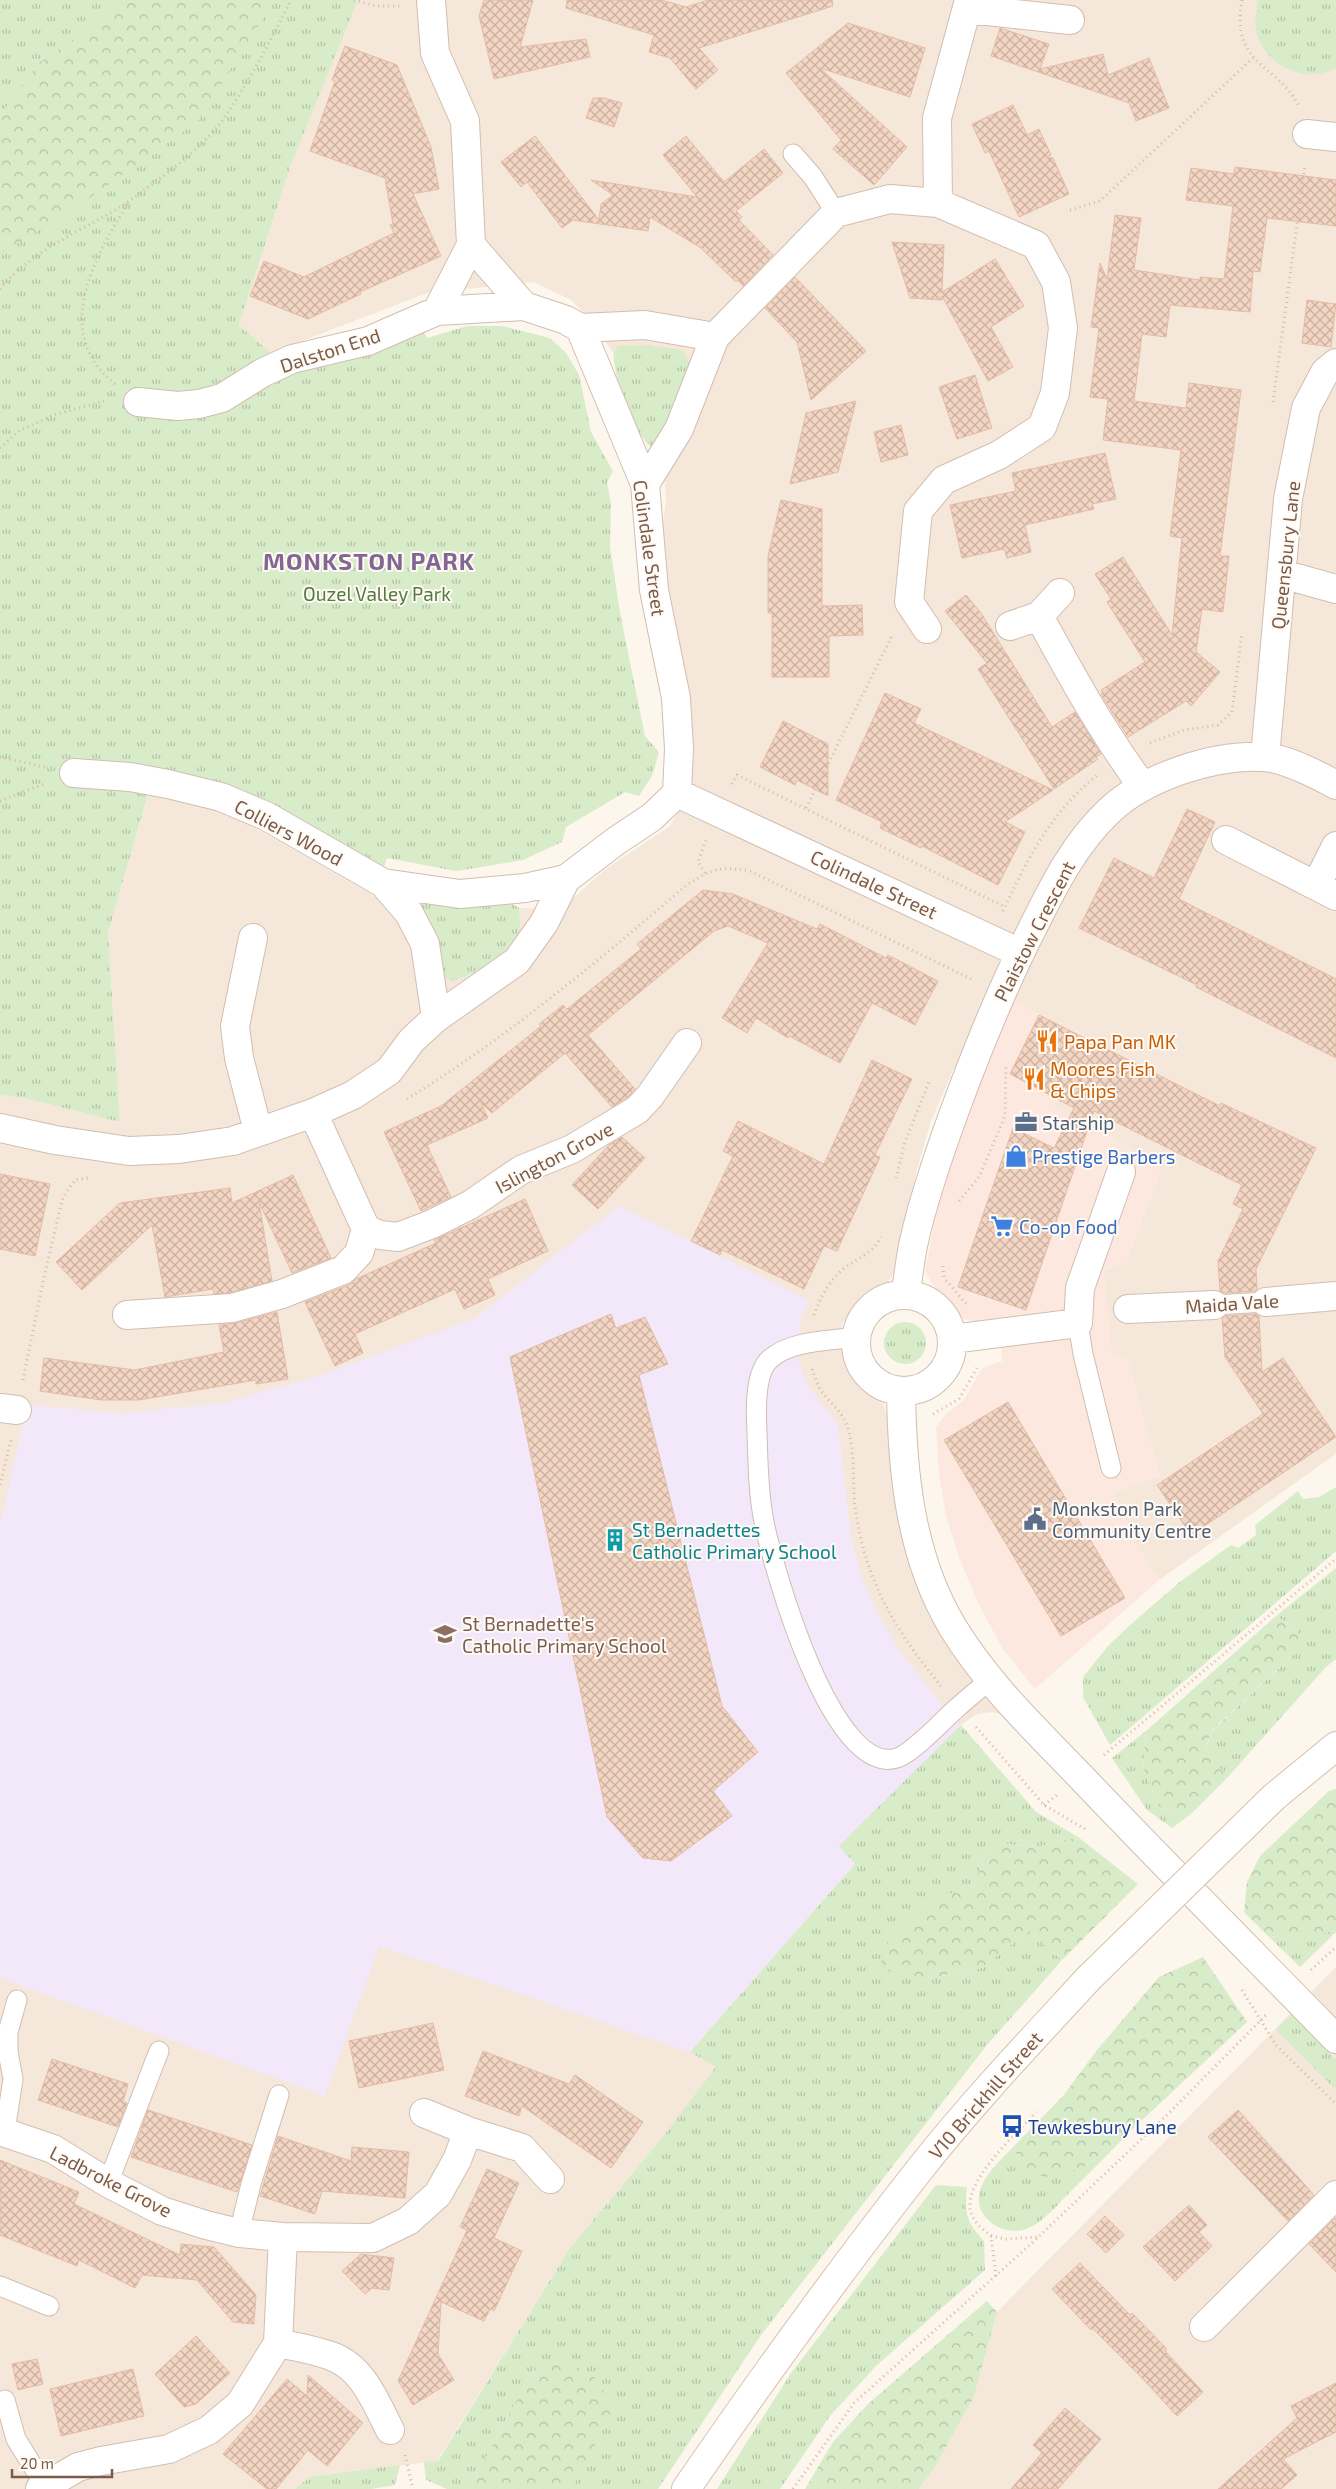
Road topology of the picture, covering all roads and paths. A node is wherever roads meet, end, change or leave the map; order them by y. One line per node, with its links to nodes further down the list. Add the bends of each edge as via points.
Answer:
1 (291, 0): 11 (path, via 220,123 178,164)
2 (354, 0): 4 (path, via 376,6)
3 (1242, 0): 7 (path, via 1240,24)
4 (431, 3): 15 (street, via 435,53 465,121)
5 (969, 4): 6 (street); 12 (street, via 937,118)
6 (1070, 20)
7 (1253, 58): 8 (path, via 1296,100 1305,117); 13 (path, via 1100,201)
8 (1307, 134): 9 (street); 23 (path, via 1308,147)
9 (1336, 137)
10 (793, 154): 14 (lane, via 813,177)
11 (130, 200): 16 (path, via 58,242 8,279); 22 (path, via 109,234 86,284 81,317 86,348 103,375)
12 (938, 203): 14 (street, via 890,199); 29 (street, via 1036,245 1056,282 1063,328 1055,393 1042,428 999,454 944,480 918,511)
13 (1070, 210)
14 (836, 213): 20 (street)
15 (471, 245): 17 (street); 18 (street)
16 (0, 289)
17 (524, 306): 18 (street, Dalston End); 19 (street)
18 (437, 310): 22 (street, Dalston End, via 368,341 292,359 222,398 178,406)
19 (580, 328): 20 (street, via 645,325); 25 (street, Colindale Street)
20 (715, 337): 25 (street, via 679,429)
21 (1336, 363): 26 (street, Queensbury Lane, via 1326,372 1306,408 1288,499)
22 (138, 402): 24 (path, via 104,400 54,415 19,431)
23 (1272, 410)
24 (0, 448)
25 (644, 484): 40 (street, Colindale Street, via 654,590 676,698)
26 (1282, 574): 27 (street); 36 (street, Queensbury Lane)
27 (1336, 589)
28 (1060, 593): 30 (street)
29 (909, 602): 33 (street); 42 (path)
30 (1039, 616): 32 (street); 35 (street)
31 (1244, 625): 35 (path, via 1232,712 1218,725 1184,730)
32 (1010, 626)
33 (927, 629)
34 (0, 757): 37 (path)
35 (1121, 757): 39 (street); 48 (path, via 1082,787 1060,810)
36 (1265, 757): 38 (street, Plaistow Crescent, via 1314,773); 39 (street, Plaistow Crescent, via 1214,761)
37 (74, 772): 41 (path); 46 (street, Colliers Wood, via 130,777 220,797 266,816)
38 (1336, 785)
39 (1143, 787): 49 (street, Plaistow Crescent, via 1109,811 1075,849)
40 (677, 793): 45 (street, via 652,817); 51 (street, Colindale Street)
41 (0, 801)
42 (806, 808)
43 (1226, 840): 47 (street)
44 (1336, 846): 47 (street)
45 (566, 880): 46 (street, Colliers Wood, via 525,888 460,894); 55 (street, via 544,923 516,961)
46 (383, 883): 55 (street, Colliers Wood, via 409,913 425,944)
47 (1326, 890)
48 (1010, 895): 49 (path); 51 (path)
49 (1041, 910): 52 (street, Plaistow Crescent)
50 (253, 938): 62 (street, via 235,1026)
51 (990, 939): 52 (street, Colindale Street); 53 (path)
52 (1020, 953): 70 (street, Plaistow Crescent, via 976,1052 938,1156 915,1237)
53 (971, 980): 54 (path); 59 (path, via 750,871 723,867 688,884 534,1012 476,1055)
54 (967, 988)
55 (436, 1018): 60 (street, via 412,1040 389,1071 353,1095)
56 (687, 1044): 67 (street, Islington Grove, via 637,1110 572,1149 521,1170 470,1205 432,1224 398,1237)
57 (1007, 1057): 66 (path, via 1005,1116 979,1177)
58 (931, 1079): 65 (path, via 905,1142)
59 (400, 1103)
60 (313, 1113): 62 (street); 67 (street)
61 (0, 1128): 62 (street, via 129,1151 188,1148 233,1141)
62 (258, 1131)
63 (1120, 1172): 76 (street, via 1080,1288)
64 (96, 1176): 82 (path, via 75,1180 63,1197)
65 (896, 1179)
66 (954, 1206)
67 (366, 1229): 75 (street, via 359,1253 343,1270 282,1294 232,1308)
68 (882, 1234): 80 (path, via 876,1248 842,1270 829,1285 814,1317)
69 (942, 1263): 77 (path, via 944,1278 968,1306 976,1311 992,1312)
70 (906, 1295): 78 (street, via 891,1296 878,1302 860,1324); 79 (street, via 932,1303 946,1320)
71 (1336, 1296): 72 (street, Maida Vale)
72 (1266, 1302): 73 (lane, Maida Vale)
73 (1214, 1305): 74 (street, Maida Vale)
74 (1128, 1309)
75 (126, 1315)
76 (1078, 1323): 77 (street); 84 (lane)
77 (993, 1334): 79 (street); 83 (path, via 995,1354 980,1364 959,1399)
78 (857, 1337): 80 (lane); 81 (street, via 857,1353 868,1374 886,1387)
79 (952, 1339): 81 (street, via 944,1370 932,1382 918,1389)
80 (812, 1343): 88 (path, via 811,1366 815,1380 846,1423 852,1454 855,1507 873,1580 895,1626); 88 (lane, via 788,1348 768,1360 758,1381 758,1466 764,1520 793,1626 845,1730 864,1750 880,1758 897,1758 913,1748)
81 (901, 1391): 87 (street, via 906,1488 930,1578 952,1625)
82 (9, 1409): 85 (path)
83 (932, 1415)
84 (1111, 1468)
85 (0, 1485)
86 (1336, 1559): 90 (path)
87 (990, 1680): 88 (lane); 90 (street)
88 (958, 1706): 91 (path)
89 (1336, 1746): 122 (street, V10 Brickhill Street, bridge, via 1274,1797 1088,1979 1010,2064 921,2168 772,2365)
90 (1080, 1776): 91 (path); 99 (street)
91 (1044, 1805): 92 (path)
92 (1089, 1831)
93 (1336, 1947): 94 (path)
94 (1304, 1976)
95 (1241, 1989): 98 (path)
96 (17, 2000): 105 (lane, via 8,2032 12,2079)
97 (1273, 2008): 98 (path)
98 (1261, 2021): 102 (path, via 1276,2045); 113 (path)
99 (1336, 2038)
100 (160, 2051): 108 (lane)
101 (279, 2094): 110 (lane)
102 (1336, 2104)
103 (1036, 2112): 111 (path, via 981,2173 971,2192 971,2213)
104 (424, 2113): 106 (street)
105 (2, 2131): 108 (street, Ladbroke Grove, via 54,2150)
106 (468, 2131): 107 (street, via 522,2148); 112 (street, Ladbroke Grove, via 457,2160 438,2194 408,2221 373,2238)
107 (550, 2179)
108 (108, 2183): 110 (street, Ladbroke Grove, via 162,2211)
109 (1336, 2195): 117 (street)
110 (239, 2233): 112 (street, Ladbroke Grove)
111 (991, 2236): 113 (path, via 1006,2239); 114 (path)
112 (283, 2237): 118 (street)
113 (1038, 2237): 114 (path)
114 (996, 2276): 123 (path, via 854,2403)
115 (0, 2286): 116 (lane)
116 (49, 2306)
117 (1204, 2327)
118 (278, 2343): 120 (street, via 332,2356 350,2367 364,2381); 121 (street, via 240,2404 209,2430 169,2450 78,2468)
119 (5, 2400): 121 (lane, via 16,2439)
120 (390, 2430)
121 (43, 2487)
122 (686, 2489)
123 (793, 2489)

